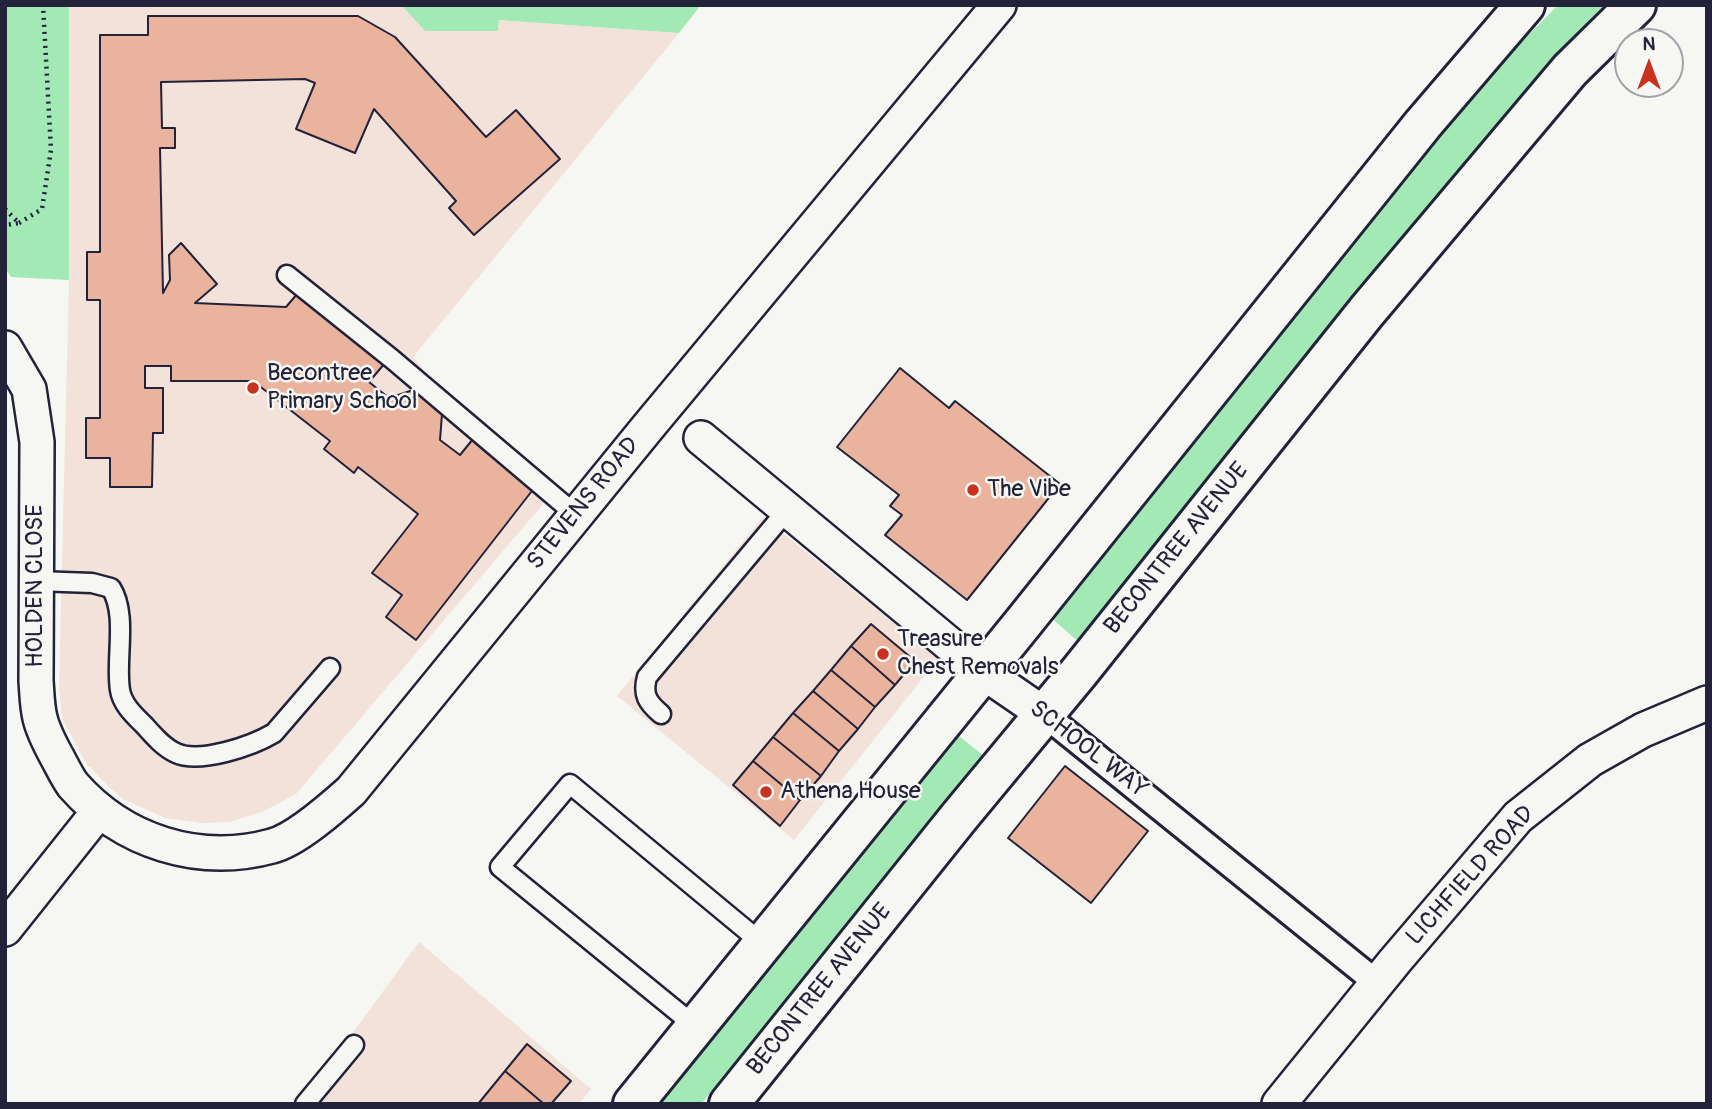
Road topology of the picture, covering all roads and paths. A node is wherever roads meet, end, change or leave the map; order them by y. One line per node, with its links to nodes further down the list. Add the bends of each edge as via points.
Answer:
1 (43, 5): 6 (path, via 51,150 43,209)
2 (999, 5): 12 (street, STEVENS ROAD)
3 (1525, 5): 15 (street, via 1423,124)
4 (1636, 5): 17 (street, BECONTREE AVENUE, via 1570,70 1367,311)
5 (5, 209): 6 (path)
6 (19, 223): 7 (path)
7 (5, 225)
8 (287, 275): 12 (lane)
9 (5, 348): 13 (street, HOLDEN CLOSE, via 29,389 37,442)
10 (701, 438): 11 (street, SCHOOL WAY)
11 (789, 509): 15 (street, SCHOOL WAY); 18 (lane, via 647,677 646,698)
12 (575, 514): 19 (street, STEVENS ROAD, via 351,791 321,818 274,846 226,853 177,850 138,836)
13 (36, 581): 14 (lane, via 92,583 111,589 118,606 123,700 158,740 177,754 206,757 265,739); 19 (street, HOLDEN CLOSE, via 40,720 71,783)
14 (330, 668)
15 (983, 672): 17 (street, SCHOOL WAY); 21 (street)
16 (1707, 703): 22 (street, LICHFIELD ROAD, via 1643,730 1590,760 1518,817)
17 (1044, 714): 22 (street, SCHOOL WAY); 27 (street, BECONTREE AVENUE)
18 (661, 715)
19 (99, 811): 20 (street)
20 (5, 929)
21 (762, 944): 23 (street); 23 (lane, via 570,784 500,867)
22 (1377, 983): 28 (street, LICHFIELD ROAD)
23 (695, 1027): 26 (street)
24 (354, 1045): 25 (lane)
25 (305, 1104)
26 (633, 1104)
27 (729, 1104)
28 (1279, 1104)

